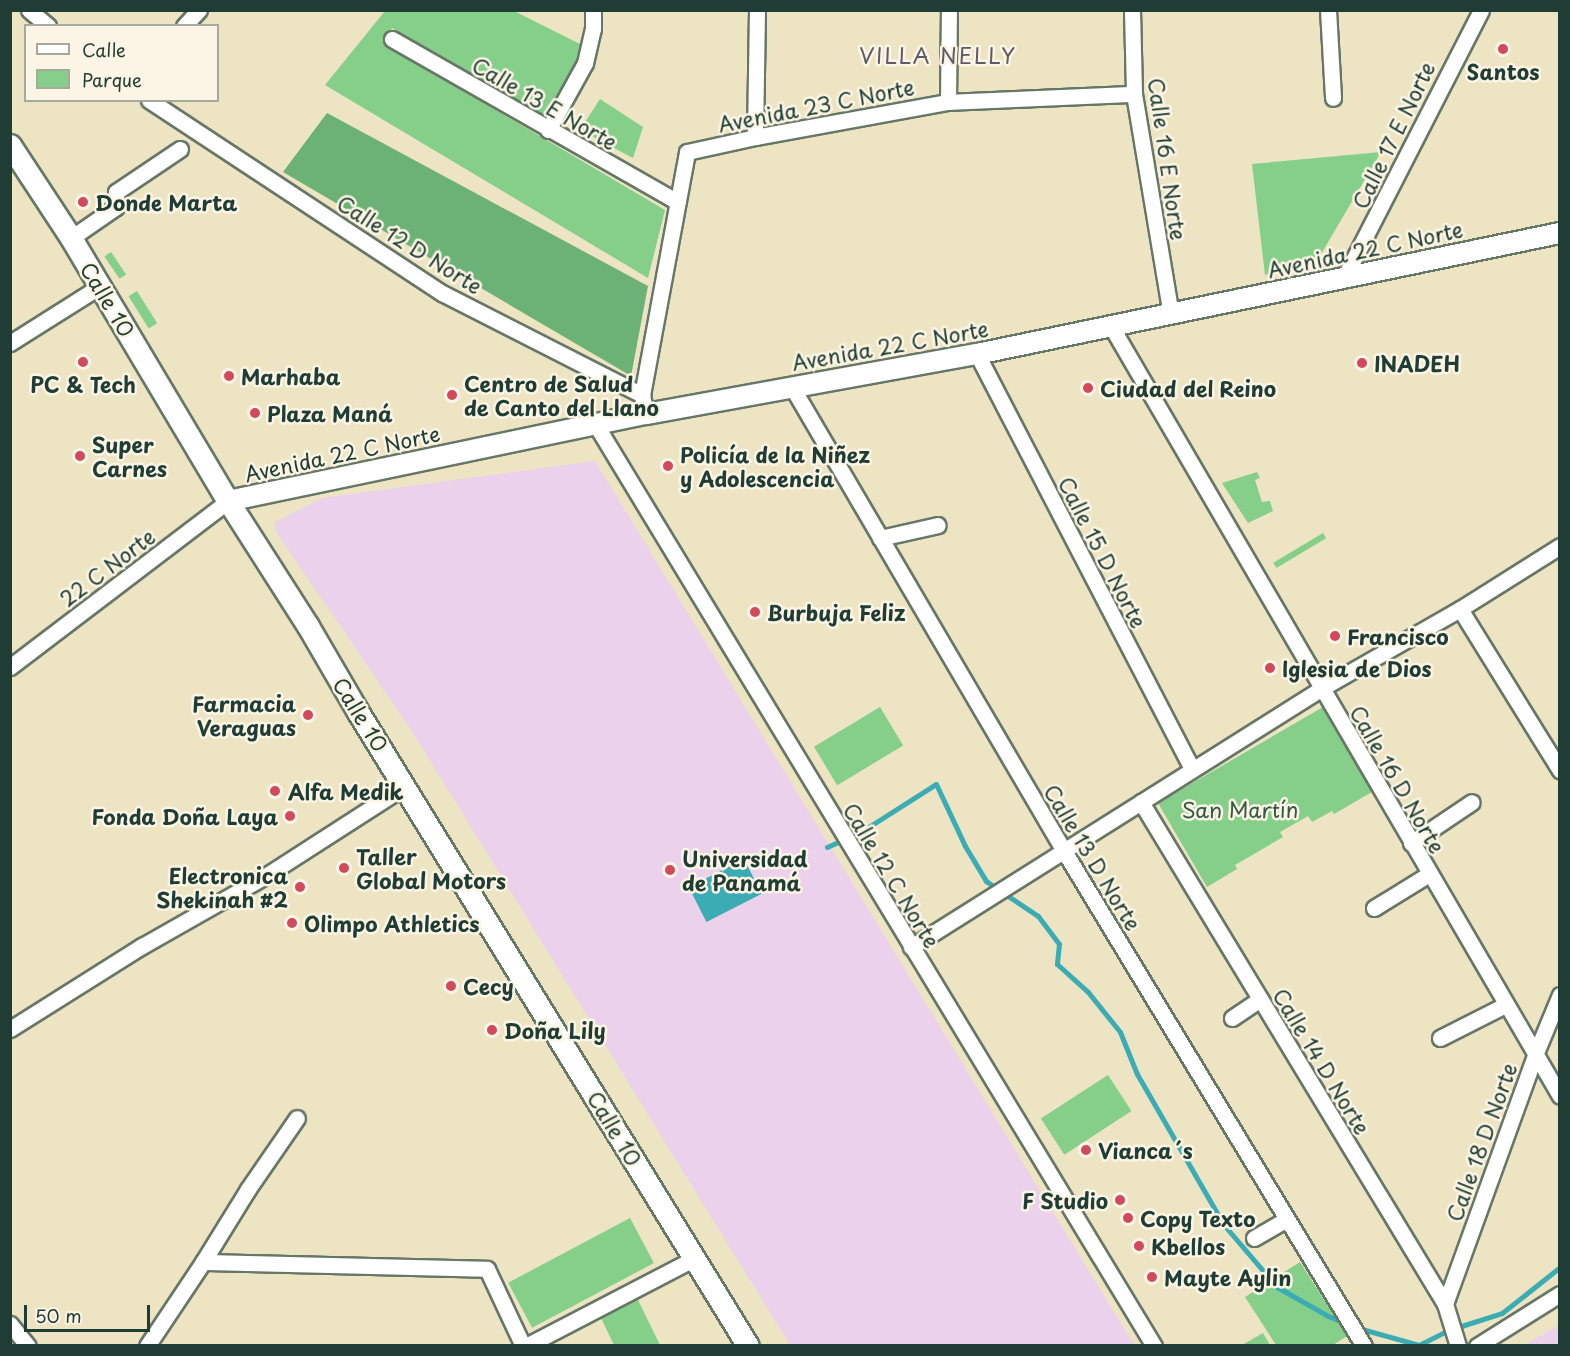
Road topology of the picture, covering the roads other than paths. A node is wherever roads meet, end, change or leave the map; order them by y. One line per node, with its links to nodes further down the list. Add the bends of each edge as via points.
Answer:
1 (29, 10): 9 (street)
2 (199, 10): 10 (street)
3 (593, 10): 16 (street, via 585,63)
4 (757, 10): 17 (street)
5 (948, 10): 15 (street)
6 (1132, 10): 12 (street, Calle 16 E Norte)
7 (1328, 10): 13 (street)
8 (1481, 10): 23 (street, Calle 17 E Norte)
9 (46, 24)
10 (186, 24)
11 (392, 39): 16 (street, Calle 13 E Norte)
12 (1134, 94): 15 (street, Avenida 23 C Norte); 25 (street, Calle 16 E Norte)
13 (1333, 98)
14 (152, 102): 30 (street, Calle 12 D Norte, via 442,293)
15 (948, 102): 17 (street, Avenida 23 C Norte)
16 (548, 130): 20 (street, Calle 13 E Norte)
17 (755, 136): 20 (street, Avenida 23 C Norte, via 687,152)
18 (10, 145): 22 (main road, Calle 10)
19 (180, 149): 22 (street, via 116,192 116,207)
20 (678, 202): 30 (street)
21 (1560, 233): 23 (street, Avenida 22 C Norte)
22 (71, 238): 24 (main road, Calle 10)
23 (1344, 278): 25 (street, Avenida 22 C Norte)
24 (100, 286): 27 (street); 32 (main road, Calle 10)
25 (1171, 314): 26 (street, Avenida 22 C Norte)
26 (1111, 326): 28 (street, Avenida 22 C Norte); 38 (street, Calle 16 D Norte)
27 (10, 342)
28 (977, 354): 29 (street, Avenida 22 C Norte); 39 (street, Calle 15 D Norte)
29 (792, 387): 30 (street, Avenida 22 C Norte); 34 (street, Calle 13 D Norte)
30 (644, 405): 31 (street, Avenida 22 C Norte)
31 (596, 426): 32 (street, Avenida 22 C Norte); 48 (street, Calle 12 C Norte)
32 (228, 501): 37 (street, 22 C Norte); 41 (main road, Calle 10)
33 (938, 525): 34 (street)
34 (880, 538): 45 (street, Calle 13 D Norte)
35 (1560, 546): 36 (street)
36 (1460, 609): 38 (street); 40 (street)
37 (10, 667)
38 (1322, 688): 39 (street); 44 (street, Calle 16 D Norte)
39 (1192, 769): 42 (street)
40 (1560, 770)
41 (405, 786): 53 (street); 60 (main road, Calle 10)
42 (1141, 802): 45 (street); 50 (street, Calle 14 D Norte)
43 (1472, 802): 44 (street)
44 (1411, 843): 46 (street, Calle 16 D Norte)
45 (1064, 850): 48 (street); 58 (street, Calle 13 D Norte)
46 (1429, 874): 47 (street); 51 (street, Calle 16 D Norte)
47 (1374, 908)
48 (911, 947): 69 (street, Calle 12 C Norte)
49 (1560, 995): 55 (street, Calle 18 D Norte)
50 (1260, 999): 52 (street); 63 (street, Calle 14 D Norte)
51 (1505, 1005): 54 (street); 55 (street, Calle 16 D Norte)
52 (1232, 1018)
53 (10, 1029)
54 (1440, 1038)
55 (1535, 1055): 56 (street, Calle 16 D Norte); 63 (street, Calle 18 D Norte)
56 (1560, 1096)
57 (297, 1118): 61 (street)
58 (1287, 1219): 59 (street); 70 (street, Calle 13 D Norte)
59 (1254, 1238)
60 (694, 1258): 67 (street); 68 (main road, Calle 10)
61 (204, 1262): 66 (street); 67 (street, via 487,1269)
62 (1560, 1294): 72 (street)
63 (1445, 1304): 71 (street, Calle 14 D Norte)
64 (10, 1324): 65 (street)
65 (28, 1346)
66 (147, 1346)
67 (524, 1346)
68 (748, 1346)
69 (1154, 1346)
70 (1364, 1346)
71 (1458, 1346)
72 (1477, 1346)

